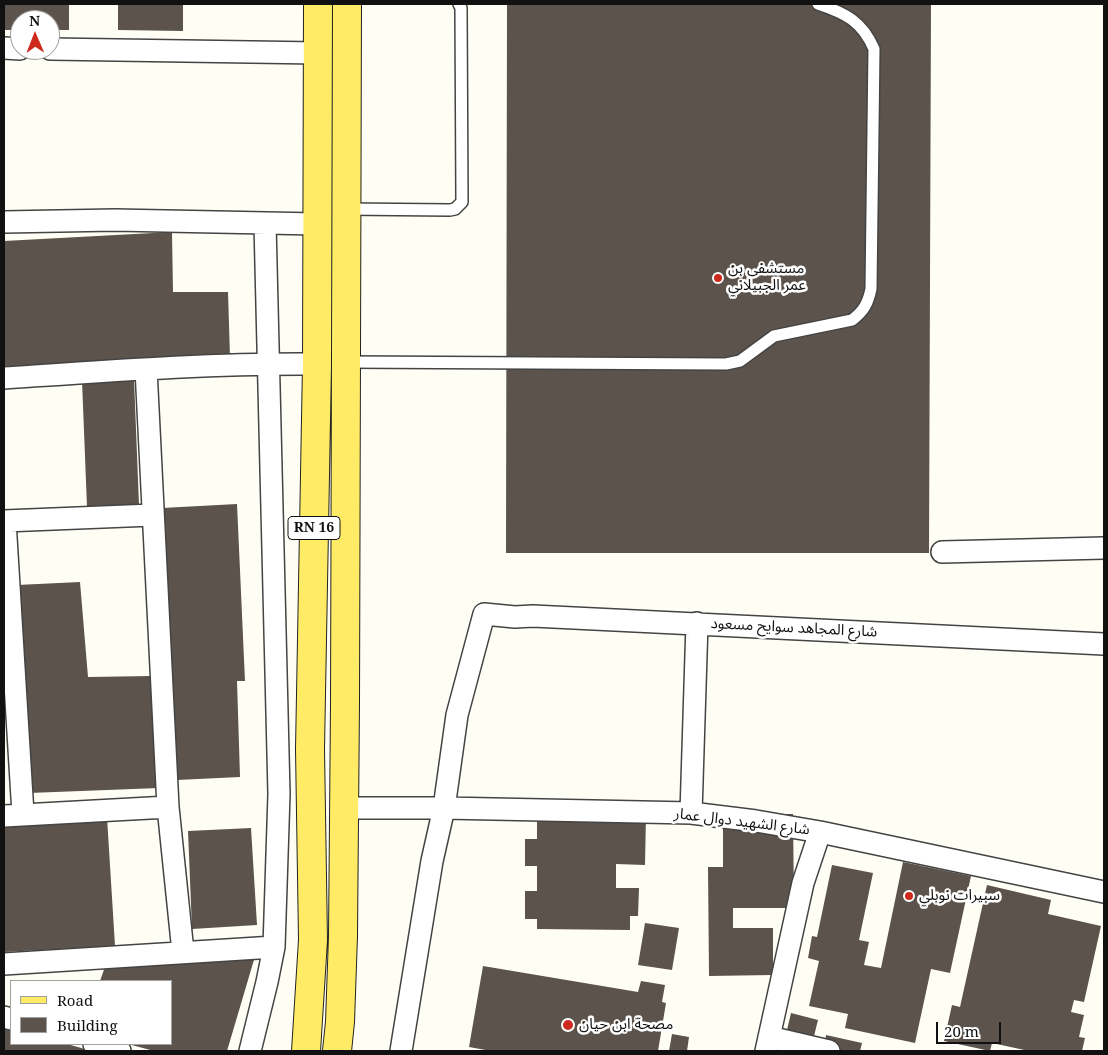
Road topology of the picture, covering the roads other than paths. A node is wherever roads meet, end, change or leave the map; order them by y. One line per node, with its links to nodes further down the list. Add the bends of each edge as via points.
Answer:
1 (318, 4): 6 (main road, RN 16)
2 (347, 4): 7 (main road, RN 16)
3 (459, 4): 7 (lane, via 462,202 450,210)
4 (818, 4): 11 (lane, via 839,11 859,24 874,49 871,289 862,313 852,320 774,336 740,361 726,364)
5 (60, 49): 6 (street)
6 (318, 53): 10 (main road, RN 16)
7 (346, 209): 11 (main road, RN 16)
8 (4, 222): 9 (street, via 115,220)
9 (264, 224): 10 (street); 12 (street)
10 (317, 224): 13 (main road, RN 16)
11 (345, 362): 23 (main road, RN 16)
12 (267, 364): 13 (street); 14 (street); 29 (street, via 279,794)
13 (317, 364): 36 (main road, RN 16, via 310,749 313,940)
14 (146, 369): 15 (street); 16 (street)
15 (4, 378)
16 (152, 515): 17 (street); 22 (street)
17 (4, 521): 26 (street)
18 (1104, 548): 19 (street)
19 (942, 552)
20 (697, 624): 21 (street, شارع المجاهد سوايح مسعود); 24 (street, شارع المجاهد سوايح مسعود, via 484,614 457,715); 25 (street)
21 (1104, 644)
22 (168, 807): 26 (street); 30 (street)
23 (344, 808): 24 (street, شارع الشهيد دوال عمار); 37 (main road, RN 16, via 343,936)
24 (444, 808): 25 (street, شارع الشهيد دوال عمار); 38 (street, via 432,861)
25 (691, 813): 27 (street, شارع الشهيد دوال عمار)
26 (14, 815)
27 (820, 832): 28 (street, شارع الشهيد دوال عمار); 32 (street, via 803,883)
28 (1104, 892)
29 (274, 946): 30 (street); 35 (street)
30 (183, 952): 31 (street)
31 (4, 964)
32 (767, 1044): 39 (street)
33 (98, 1045): 34 (street)
34 (120, 1051)
35 (250, 1051)
36 (306, 1051)
37 (337, 1051)
38 (401, 1051)
39 (829, 1051)

